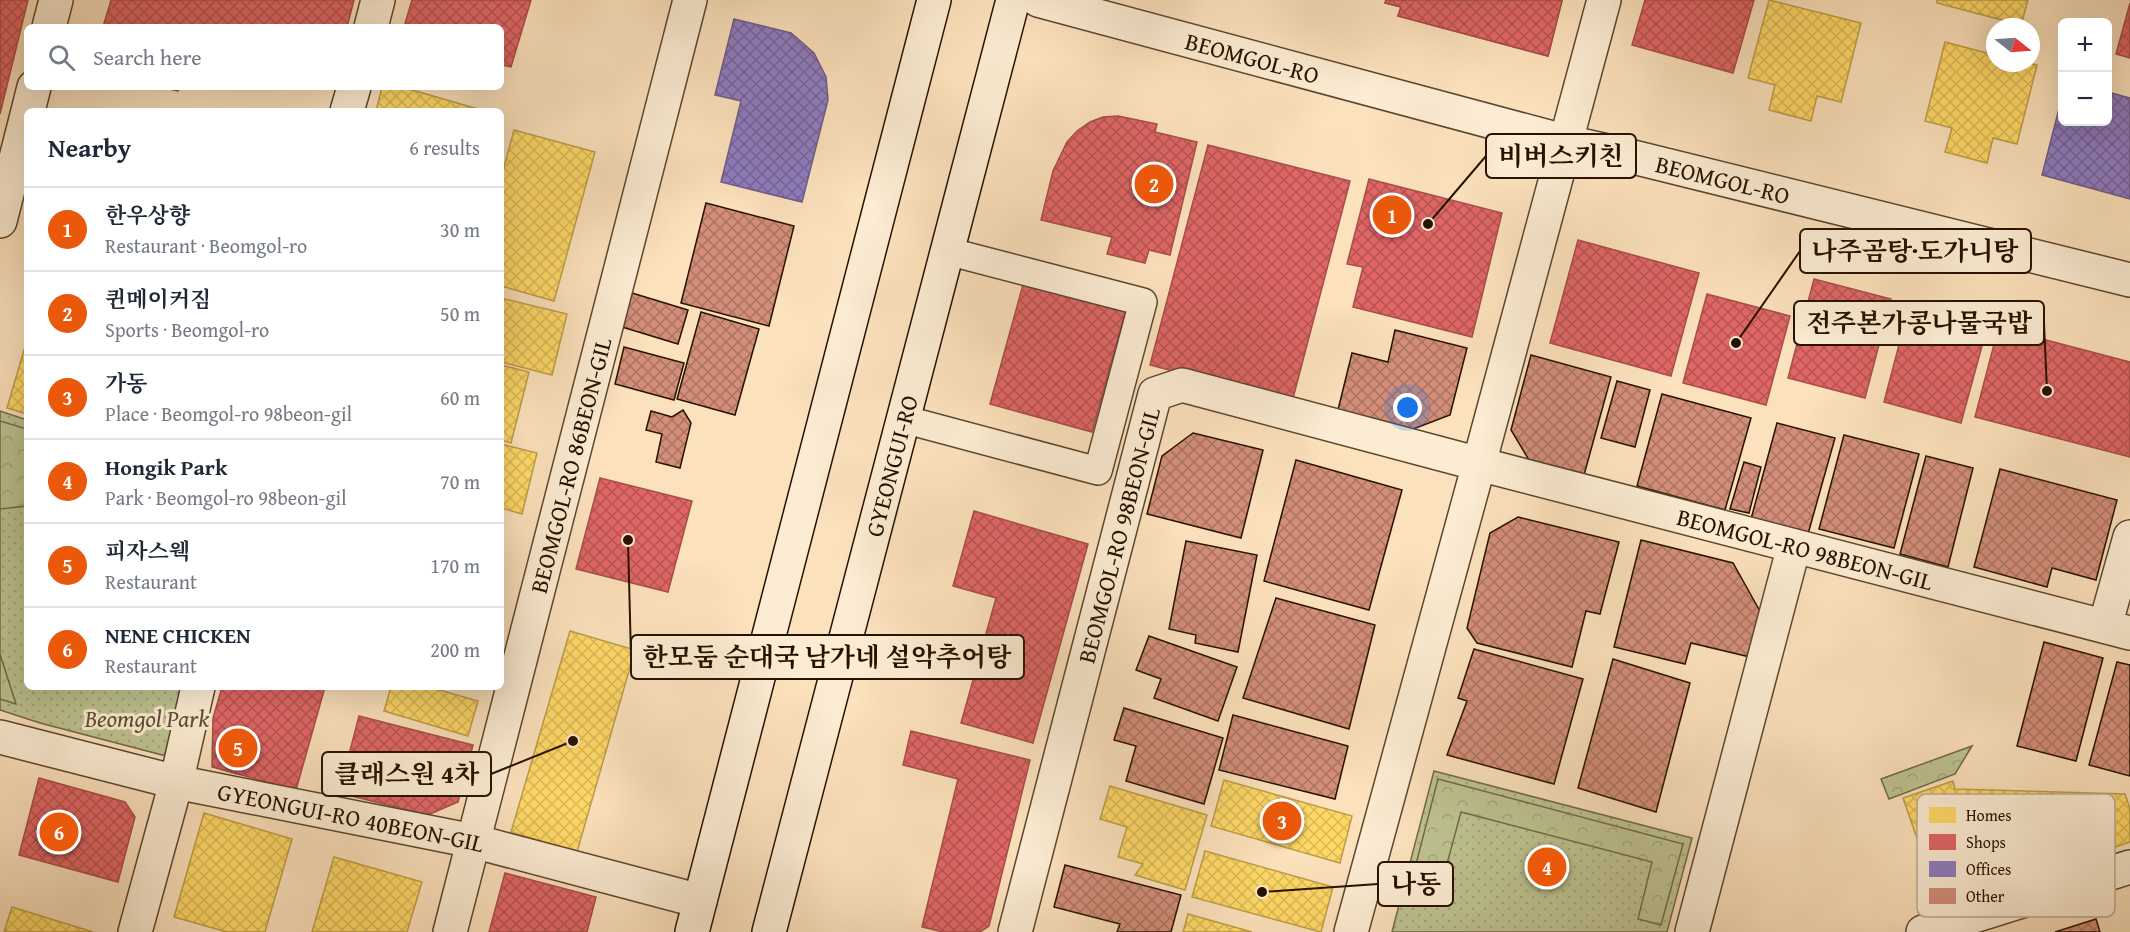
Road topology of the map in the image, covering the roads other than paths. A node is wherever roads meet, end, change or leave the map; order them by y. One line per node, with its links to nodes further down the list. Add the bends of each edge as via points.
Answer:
1 (56, 0): 8 (street)
2 (378, 0): 9 (street)
3 (690, 0): 27 (street, BEOMGOL-RO 86BEON-GIL)
4 (934, 0): 30 (street)
5 (1012, 0): 17 (street, GYEONGUI-RO)
6 (1038, 0): 15 (street, BEOMGOL-RO)
7 (1604, 0): 15 (street)
8 (50, 24)
9 (372, 24)
10 (33, 90): 12 (street)
11 (353, 90): 13 (street)
12 (29, 108)
13 (348, 108)
14 (24, 128): 16 (street)
15 (1567, 142): 18 (street, BEOMGOL-RO); 20 (street)
16 (0, 221)
17 (947, 251): 19 (street, GYEONGUI-RO); 19 (lane, via 1143,302 1098,471)
18 (2130, 280)
19 (903, 419): 34 (street, GYEONGUI-RO)
20 (1479, 464): 22 (street, BEOMGOL-RO 98BEON-GIL); 35 (street, BEOMGOL-RO 98BEON-GIL, via 1182,385 1155,394); 36 (street)
21 (2130, 537): 23 (street)
22 (1794, 546): 23 (street, BEOMGOL-RO 98BEON-GIL); 37 (street)
23 (2117, 629)
24 (197, 690): 26 (street)
25 (0, 737): 26 (street, GYEONGUI-RO 40BEON-GIL)
26 (176, 783): 27 (street, GYEONGUI-RO 40BEON-GIL); 32 (street)
27 (473, 842): 30 (street, GYEONGUI-RO 40BEON-GIL); 33 (street, BEOMGOL-RO 86BEON-GIL)
28 (2130, 867): 29 (street)
29 (2115, 872)
30 (696, 916)
31 (1971, 917): 38 (street)
32 (135, 932)
33 (450, 932)
34 (769, 932)
35 (1015, 932)
36 (1351, 932)
37 (1692, 932)
38 (1923, 932)

